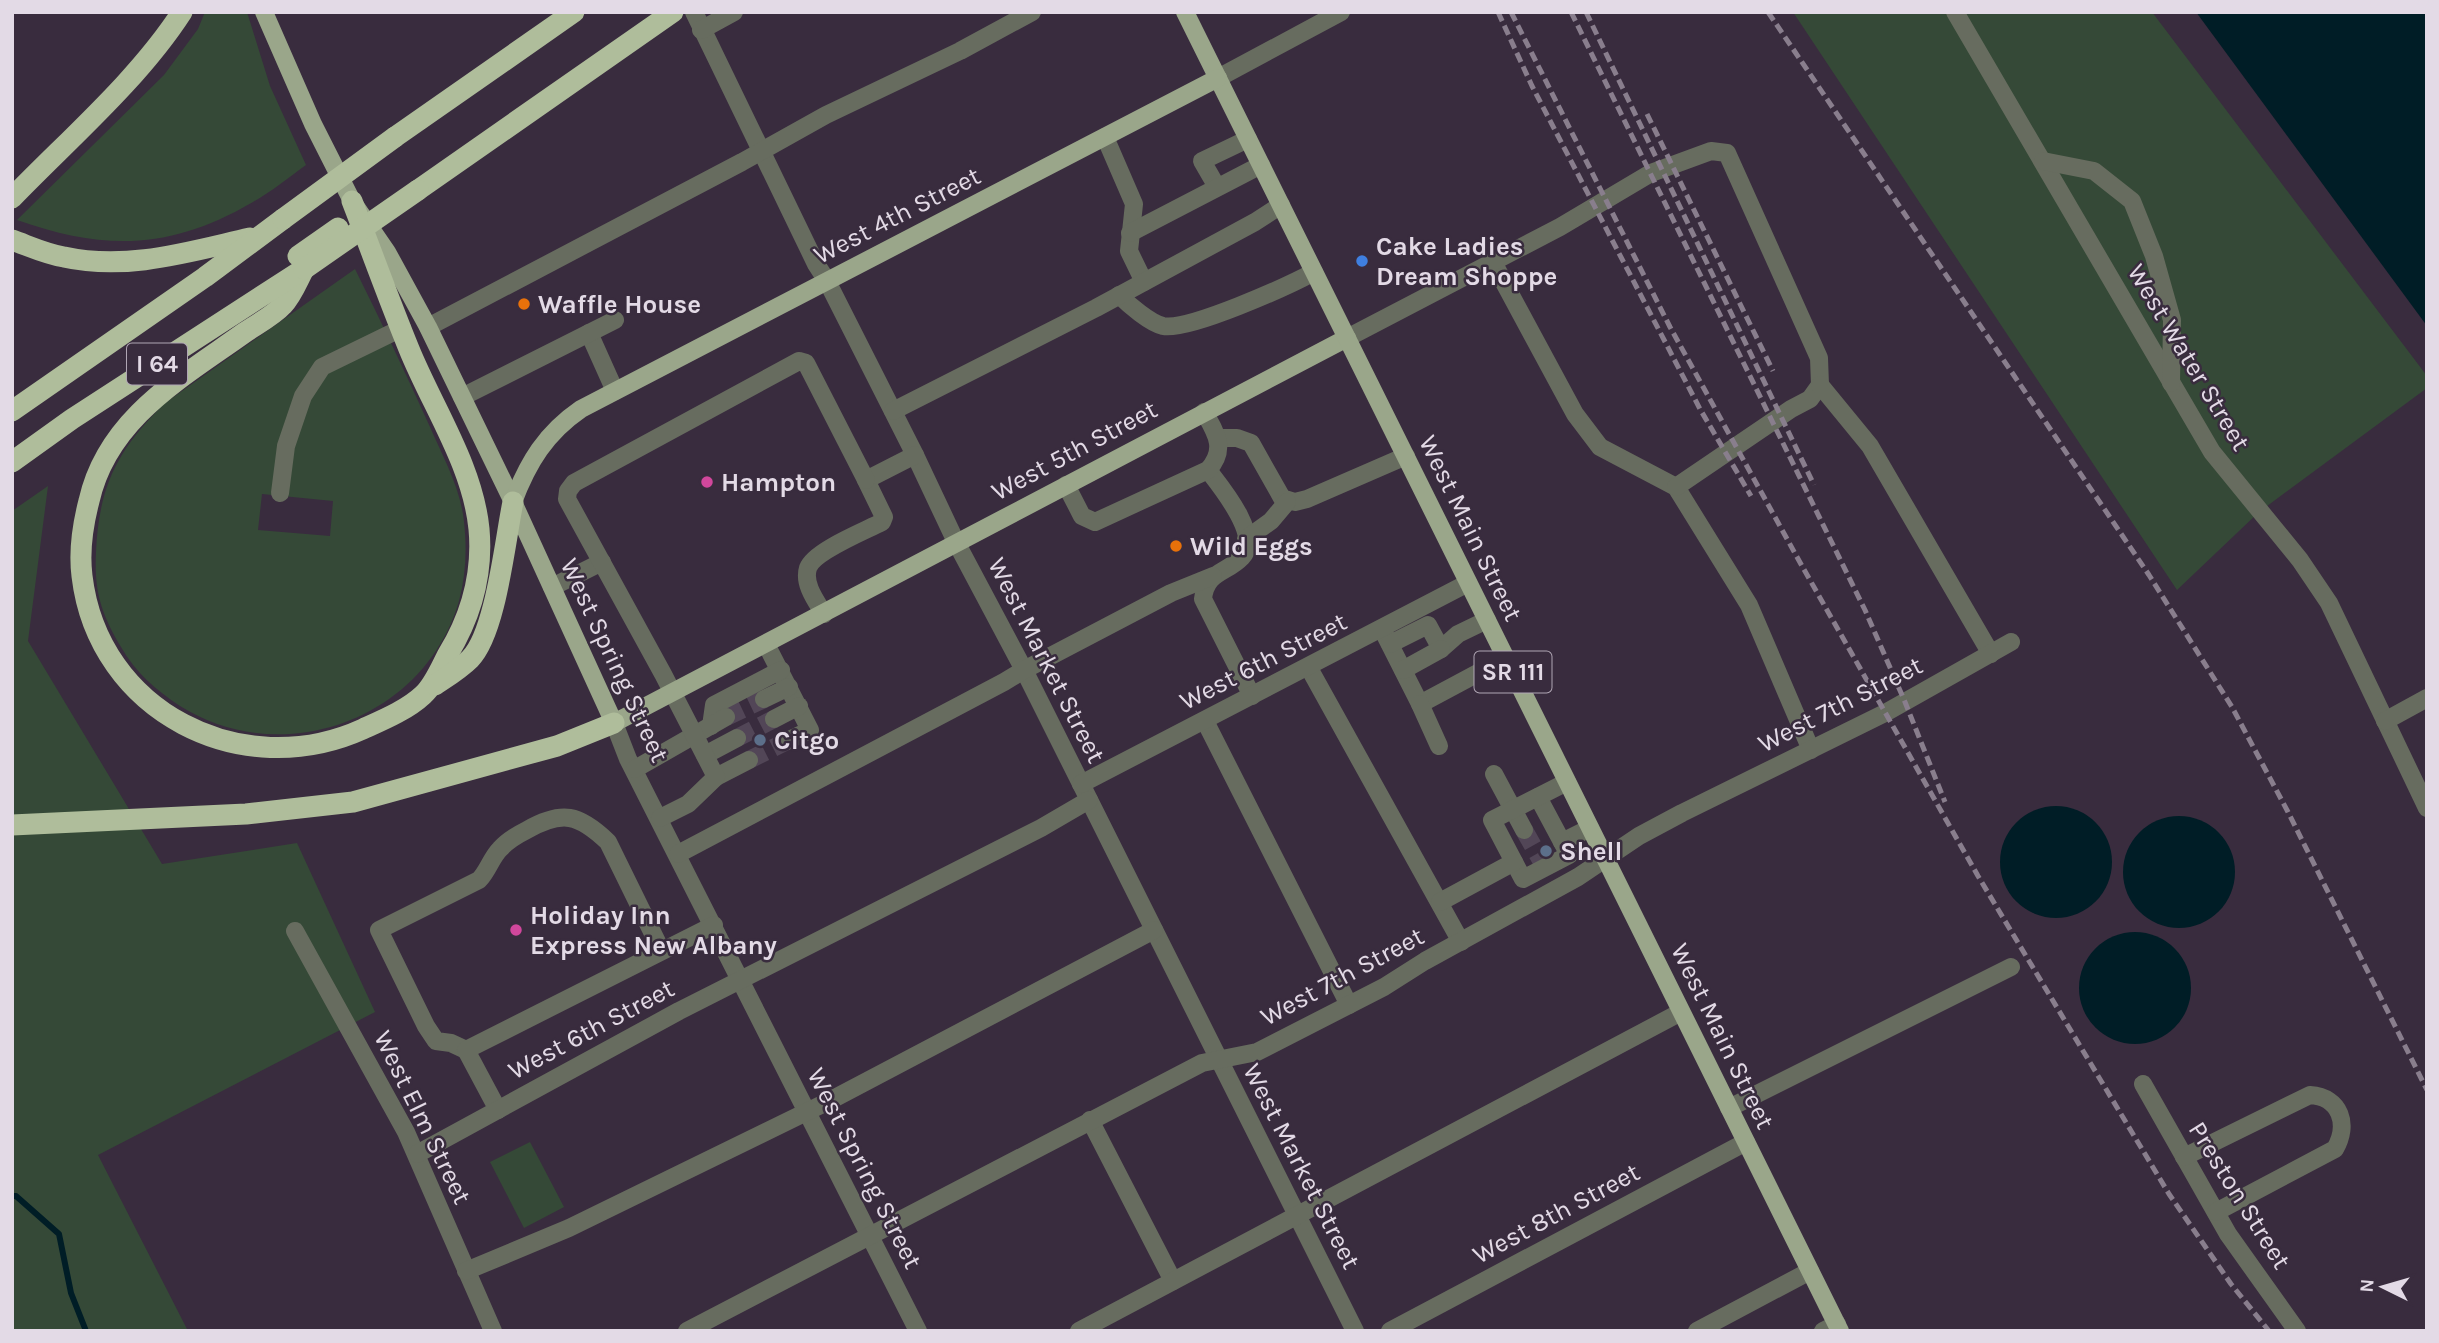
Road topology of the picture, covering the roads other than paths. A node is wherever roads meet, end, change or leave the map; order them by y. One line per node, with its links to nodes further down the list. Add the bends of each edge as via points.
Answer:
1 (182, 12): 21 (highway, via 144,63)
2 (264, 12): 22 (main road, West Spring Street)
3 (574, 12): 25 (highway, I 64, bridge)
4 (649, 12): 13 (highway)
5 (673, 12): 13 (highway, I 64)
6 (694, 12): 12 (street, West Market Street)
7 (734, 12): 12 (street)
8 (1032, 12): 17 (street)
9 (1185, 12): 14 (main road, West Main Street / SR 111)
10 (1341, 12): 14 (street, West 4th Street)
11 (1955, 12): 18 (street, West Water Street)
12 (701, 30): 17 (street, West Market Street)
13 (633, 32): 27 (highway, I 64, bridge)
14 (1218, 78): 15 (main road, West 4th Street); 16 (main road, West Main Street / SR 111)
15 (1104, 137): 24 (street, via 1134,204); 30 (main road, West 4th Street)
16 (1248, 139): 19 (main road, West Main Street / SR 111); 20 (street, via 1202,161)
17 (762, 151): 30 (street, West Market Street); 34 (street)
18 (2043, 161): 38 (street, West Water Street); 38 (street, via 2094,172 2132,201 2172,320)
19 (1261, 164): 20 (street); 23 (main road, West Main Street / SR 111)
20 (1217, 187): 24 (street)
21 (12, 198)
22 (352, 201): 34 (main road, West Spring Street); 35 (highway)
23 (1281, 205): 29 (main road, West Main Street / SR 111); 31 (street)
24 (1130, 233): 31 (street, via 1129,251)
25 (259, 237): 26 (highway, via 131,262 63,257); 42 (highway, I 64)
26 (12, 240)
27 (301, 262): 46 (highway); 49 (highway, I 64); 77 (highway, via 285,304 154,398 125,427 104,461 89,498 83,536 82,576 91,614 107,651 148,701 207,735 236,745 273,749 321,744 379,722)
28 (1493, 262): 37 (street, West 5th Street); 39 (street, West 5th Street, via 1651,173 1711,150 1727,153 1819,358); 53 (street, via 1575,414 1600,447)
29 (1314, 272): 32 (street, via 1263,297 1191,322 1163,326); 37 (main road, West Main Street / SR 111)
30 (828, 281): 40 (main road, West 4th Street); 43 (street, West Market Street)
31 (1144, 282): 32 (street)
32 (1119, 295): 43 (street)
33 (615, 320): 36 (street)
34 (428, 327): 41 (main road, West Spring Street)
35 (402, 328): 54 (street, via 322,367 303,396 286,446); 77 (highway, via 472,494 479,528 473,600 460,634)
36 (589, 333): 40 (street); 41 (street)
37 (1347, 338): 44 (main road, West 5th Street); 48 (main road, West Main Street / SR 111)
38 (2171, 383): 85 (street, West Water Street, via 2212,452 2329,603)
39 (1820, 385): 53 (street, via 1810,399); 69 (street, via 1870,446)
40 (615, 391): 55 (main road, West 4th Street, via 570,416 550,435 531,460)
41 (462, 397): 55 (main road, West Spring Street)
42 (12, 411)
43 (893, 411): 47 (street, West Market Street)
44 (1204, 412): 45 (street); 52 (main road, West 5th Street)
45 (1218, 438): 50 (street, via 1217,458); 56 (street, via 1251,443)
46 (12, 451)
47 (915, 455): 51 (street); 58 (street, West Market Street)
48 (1406, 456): 56 (street, via 1307,499); 61 (main road, West Main Street / SR 111)
49 (12, 462)
50 (1209, 470): 52 (street, via 1095,522 1082,516); 57 (street, via 1235,504)
51 (866, 480): 59 (street, via 806,363 799,361 568,491 566,499); 63 (street, via 884,517 882,522 815,557 808,569 808,586)
52 (1066, 485): 58 (main road, West 5th Street)
53 (1676, 487): 91 (street, via 1749,605)
54 (279, 493)
55 (513, 502): 62 (main road, West Spring Street); 77 (highway, via 495,602 479,643 472,657)
56 (1287, 502): 57 (street)
57 (1246, 539): 60 (street, via 1243,556)
58 (956, 542): 63 (main road, West 5th Street); 73 (street, West Market Street)
59 (602, 562): 62 (street); 76 (street)
60 (1213, 576): 73 (street); 78 (street, via 1203,592 1205,607)
61 (1468, 583): 64 (main road, West Main Street / SR 111); 65 (street, West 6th Street)
62 (552, 587): 86 (main road, West Spring Street)
63 (824, 614): 67 (main road, West 5th Street)
64 (1487, 620): 68 (street, via 1458,634); 70 (main road, West Main Street / SR 111)
65 (1386, 637): 68 (street, via 1428,625); 71 (street, West 6th Street); 74 (street)
66 (2011, 642): 69 (street, West 7th Street)
67 (766, 643): 72 (street); 76 (main road, West 5th Street)
68 (1441, 649): 74 (street)
69 (1991, 654): 91 (street, West 7th Street)
70 (1506, 658): 81 (street); 97 (main road, West Main Street / SR 111)
71 (1309, 668): 78 (street, West 6th Street); 112 (street)
72 (780, 670): 75 (street); 87 (street, via 714,705 719,722)
73 (1024, 670): 98 (street, West Market Street); 107 (street)
74 (1403, 670): 81 (street)
75 (789, 687): 80 (street); 82 (street)
76 (672, 692): 86 (main road, West 5th Street); 87 (street)
77 (425, 694)
78 (1252, 696): 84 (street, West 6th Street)
79 (2427, 698): 85 (street)
80 (764, 699)
81 (1420, 704): 90 (street)
82 (799, 706): 83 (street); 89 (street, via 810,730)
83 (774, 719)
84 (1205, 721): 98 (street, West 6th Street); 120 (street)
85 (2385, 721): 100 (street, West Water Street)
86 (614, 723): 94 (street, West Spring Street); 103 (highway, via 556,746 353,802 246,814)
87 (694, 735): 92 (street); 94 (street)
88 (737, 738): 92 (street)
89 (787, 741)
90 (1440, 747)
91 (1811, 750): 108 (street, West 7th Street, via 1682,813)
92 (705, 755): 96 (street)
93 (748, 760): 96 (street)
94 (635, 769): 102 (street, West Spring Street)
95 (1494, 774): 101 (street)
96 (716, 777): 102 (street, via 688,804)
97 (1567, 782): 99 (street); 104 (main road, West Main Street / SR 111)
98 (1085, 792): 114 (street, West Market Street); 119 (street, West 6th Street, via 1041,828)
99 (1538, 797): 101 (street); 106 (street)
100 (2427, 808)
101 (1513, 809): 105 (street); 109 (street, via 1492,820)
102 (660, 818): 107 (street, West Spring Street)
103 (12, 825)
104 (1590, 828): 106 (street); 108 (main road, West Main Street / SR 111)
105 (1524, 830)
106 (1562, 842): 110 (street, via 1569,855)
107 (678, 854): 113 (street, West Spring Street)
108 (1605, 858): 111 (street, West 7th Street); 121 (main road, West Main Street / SR 111)
109 (1514, 862): 110 (street, via 1523,879); 112 (street)
110 (1543, 865): 111 (street)
111 (1556, 890): 116 (street, West 7th Street)
112 (1440, 902): 116 (street)
113 (714, 925): 117 (street); 119 (street, West Spring Street)
114 (1154, 930): 123 (street, West Market Street); 127 (street)
115 (295, 931): 130 (street, West Elm Street)
116 (1461, 942): 120 (street, West 7th Street)
117 (661, 950): 122 (street); 122 (street, via 608,842 574,818 556,816 541,822 510,839 479,880 379,930 436,1041)
118 (2011, 967): 125 (street)
119 (742, 981): 126 (street, West 6th Street); 127 (street, West Spring Street)
120 (1349, 1005): 123 (street, West 7th Street, via 1257,1052)
121 (1681, 1012): 125 (main road, West Main Street / SR 111); 133 (street)
122 (466, 1051): 126 (street)
123 (1220, 1061): 128 (street, West 7th Street, via 1202,1063); 133 (street, West Market Street)
124 (2143, 1084): 131 (street, Preston Street)
125 (1729, 1108): 129 (main road, West Main Street / SR 111)
126 (498, 1110): 130 (street, West 6th Street)
127 (807, 1111): 134 (street, West Spring Street); 135 (street, via 569,1228)
128 (1090, 1120): 134 (street, West 7th Street); 137 (street)
129 (1746, 1142): 136 (main road, West Main Street / SR 111); 144 (street, West 8th Street)
130 (417, 1154): 135 (street, West Elm Street)
131 (2184, 1157): 132 (street, Preston Street); 132 (street, via 2310,1095 2324,1096 2335,1105 2342,1137 2334,1149)
132 (2216, 1212): 146 (street, Preston Street)
133 (1297, 1215): 137 (street); 143 (street, West Market Street)
134 (870, 1235): 140 (street, West 7th Street); 141 (street, West Spring Street)
135 (466, 1270): 139 (street, West Elm Street)
136 (1810, 1271): 138 (main road, West Main Street / SR 111); 145 (street)
137 (1173, 1281): 142 (street)
138 (1833, 1328)
139 (493, 1331)
140 (687, 1331)
141 (918, 1331)
142 (1079, 1331)
143 (1355, 1331)
144 (1390, 1331)
145 (1697, 1331)
146 (2297, 1331)

